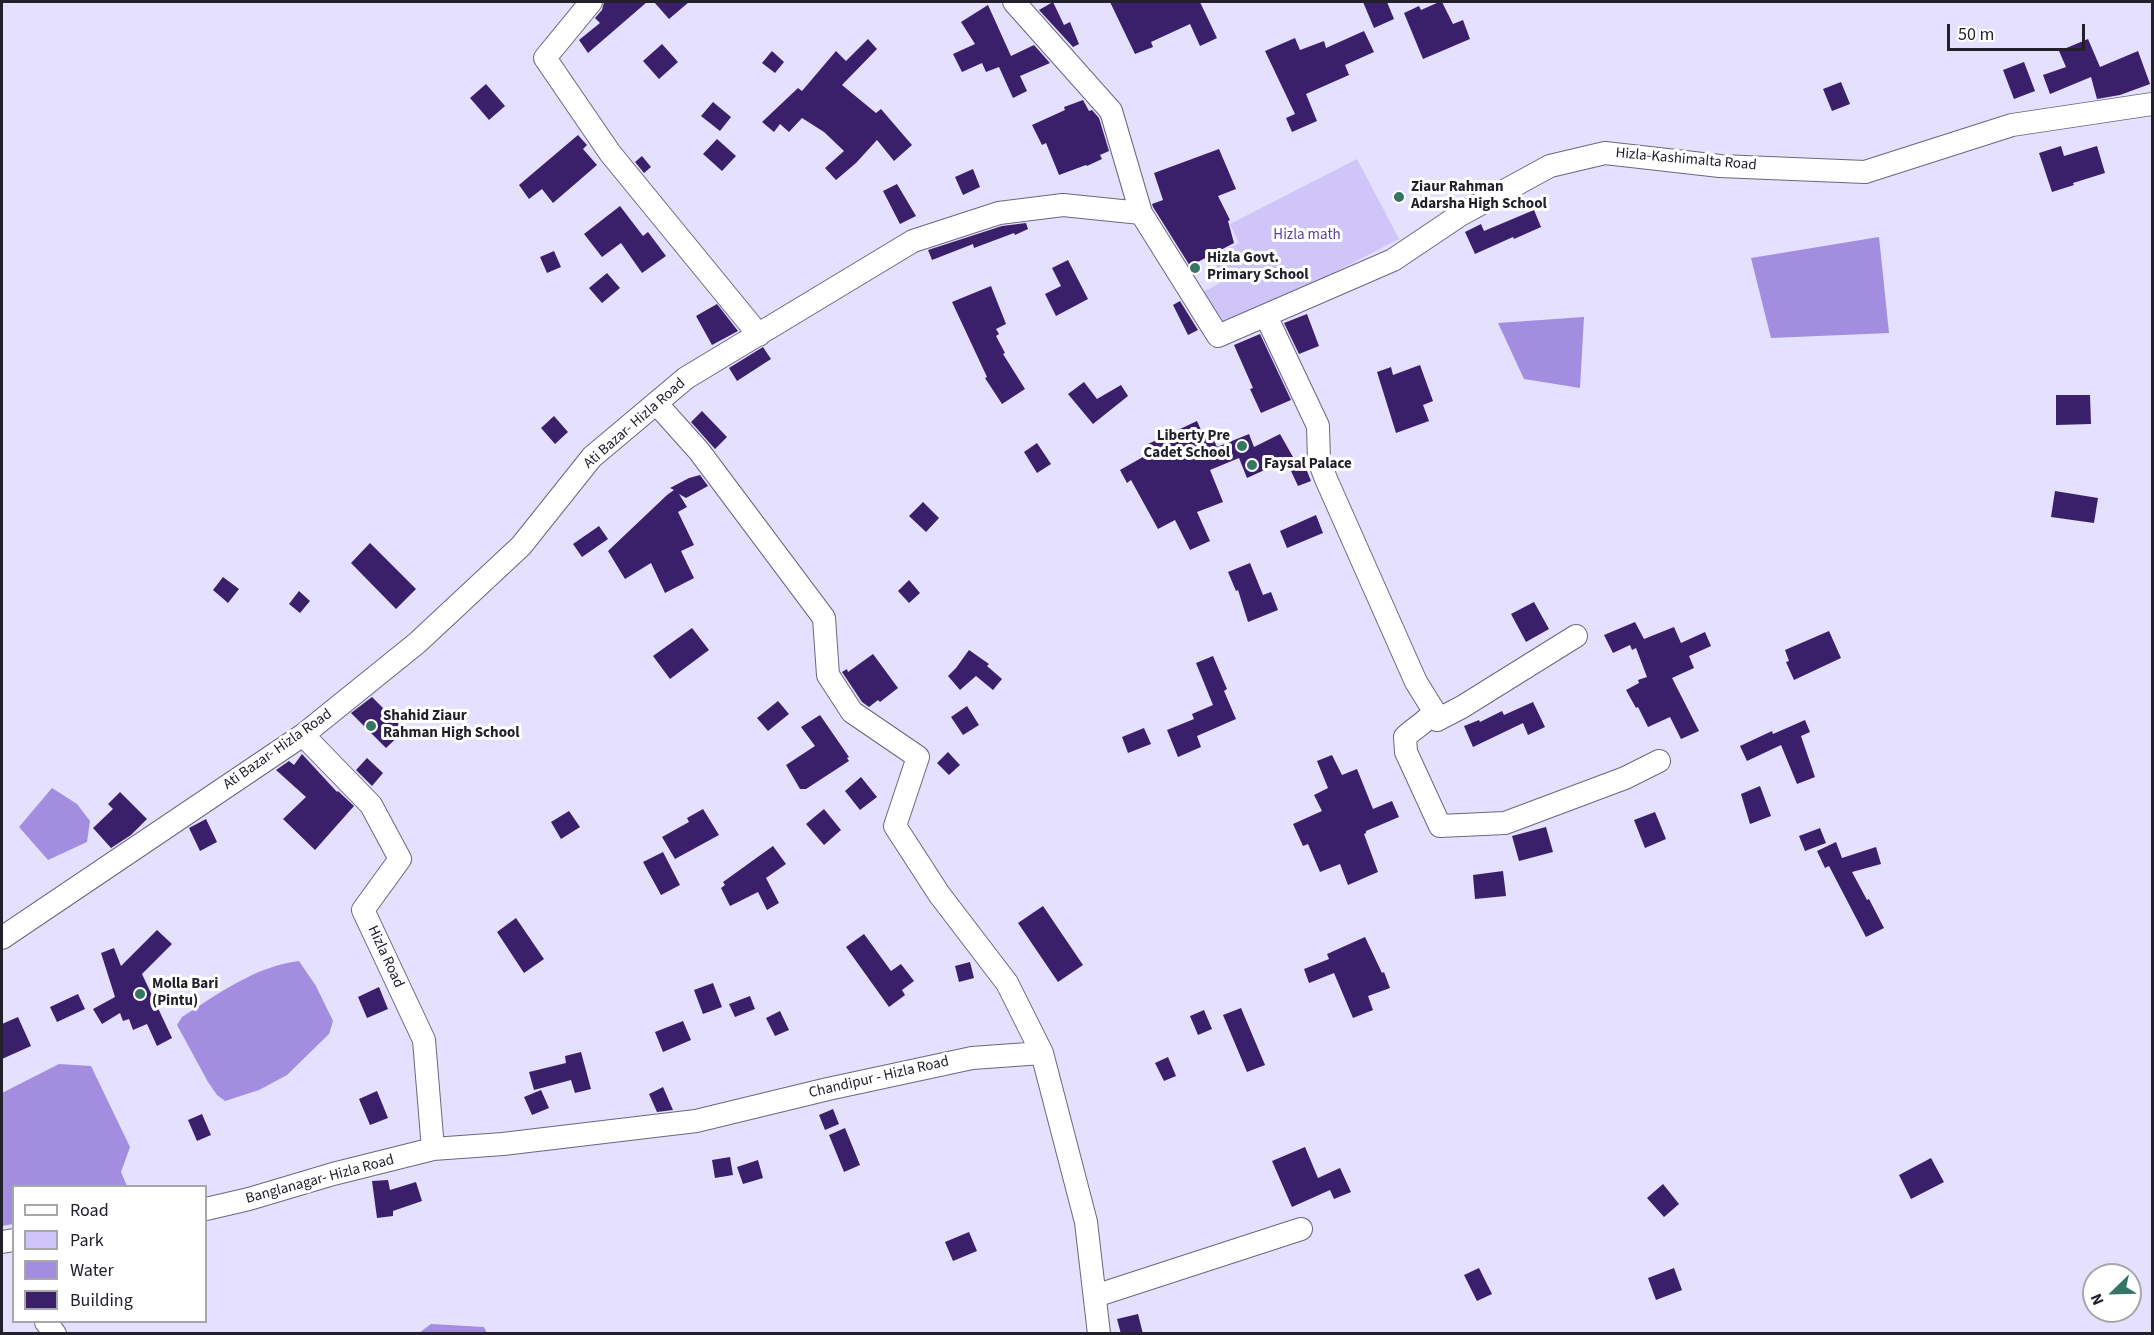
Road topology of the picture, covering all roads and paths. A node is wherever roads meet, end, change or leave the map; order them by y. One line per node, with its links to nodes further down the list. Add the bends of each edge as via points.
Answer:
1 (591, 2): 6 (street, via 545,58 610,153)
2 (1014, 2): 4 (street, via 1111,111)
3 (2152, 104): 5 (street, Hizla-Kashimalta Road, via 2012,125 1865,172 1720,166 1605,153 1550,166 1460,215 1393,260)
4 (1141, 213): 5 (street, Hizla-Kashimalta Road, via 1218,336); 6 (street, Ati Bazar- Hizla Road, via 1063,205 999,213 913,241)
5 (1266, 316): 9 (street, via 1318,426 1319,461 1326,479 1416,682)
6 (759, 335): 7 (street, Ati Bazar- Hizla Road, via 686,378)
7 (656, 404): 10 (street, Ati Bazar- Hizla Road, via 592,457 521,546 417,644); 13 (street, via 699,451 824,618 828,675 852,712 918,757 896,826 939,894 1007,983)
8 (1576, 636): 9 (street, via 1462,707 1437,720)
9 (1434, 711): 11 (street, via 1405,737 1406,752 1440,826 1505,823 1625,778)
10 (303, 735): 12 (street, Ati Bazar- Hizla Road); 14 (street, Hizla Road, via 370,806 400,859 363,910 424,1040)
11 (1659, 761)
12 (2, 938)
13 (1042, 1053): 14 (street, Chandipur - Hizla Road, via 972,1058 696,1121); 17 (street, via 1086,1222)
14 (434, 1149): 15 (street, Banglanagar- Hizla Road)
15 (207, 1209)
16 (1301, 1229): 17 (street)
17 (1095, 1296): 18 (street)
18 (1099, 1334)

